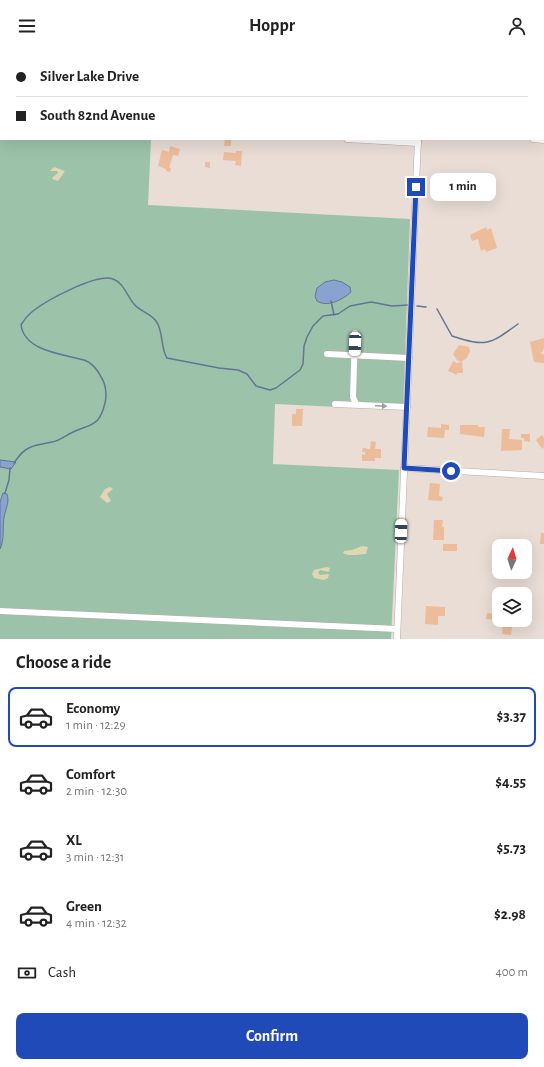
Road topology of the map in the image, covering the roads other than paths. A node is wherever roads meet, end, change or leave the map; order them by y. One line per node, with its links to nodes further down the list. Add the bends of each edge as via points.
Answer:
1 (382, 140): 2 (street)
2 (418, 141): 6 (street)
3 (355, 333): 5 (street)
4 (327, 354): 5 (street)
5 (354, 356): 6 (street); 8 (street, via 353,397)
6 (409, 358): 9 (street)
7 (335, 404): 8 (street)
8 (356, 404): 9 (street, one-way to 9)
9 (407, 407): 10 (street)
10 (404, 468): 11 (street); 13 (street)
11 (544, 476)
12 (0, 611): 13 (street)
13 (397, 629): 14 (street)
14 (397, 639)

